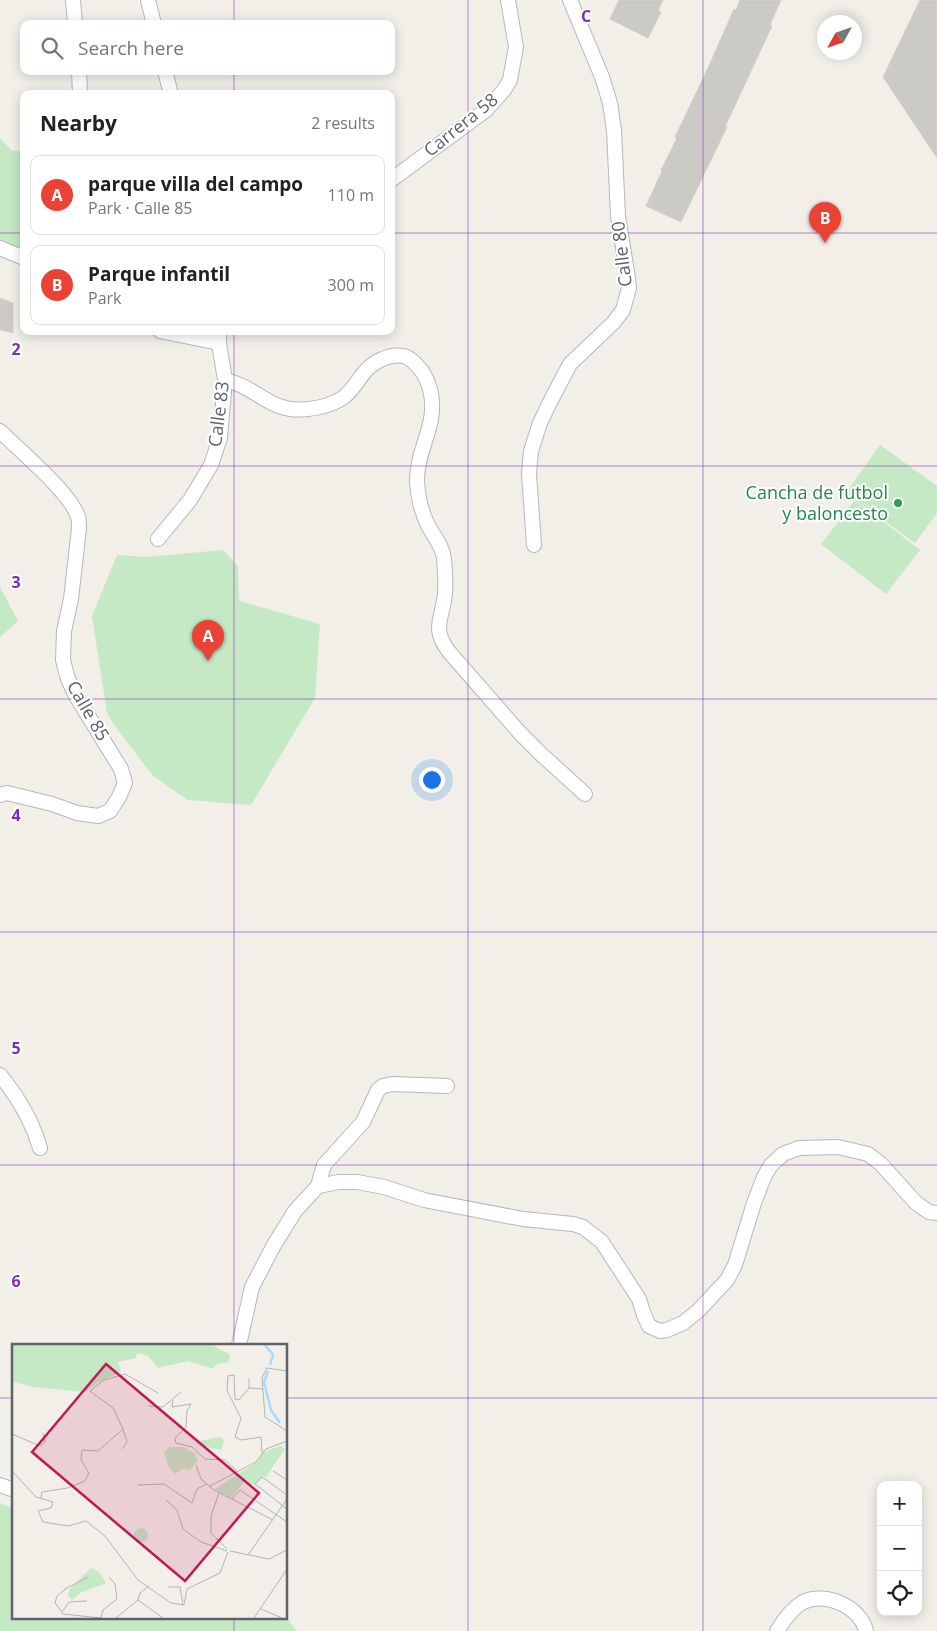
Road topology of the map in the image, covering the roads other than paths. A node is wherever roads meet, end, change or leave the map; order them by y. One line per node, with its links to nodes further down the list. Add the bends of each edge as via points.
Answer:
1 (73, 0): 5 (street)
2 (148, 0): 6 (street)
3 (508, 0): 11 (street, Carrera 58, via 516,48 510,80 504,90 486,110)
4 (570, 0): 19 (street, Calle 80, via 610,103 618,216 629,288 622,310 613,323 570,364 540,423 529,474)
5 (75, 20)
6 (153, 20)
7 (79, 75): 9 (street)
8 (166, 75): 10 (street)
9 (80, 90)
10 (170, 90)
11 (395, 177)
12 (0, 248): 13 (street)
13 (20, 256)
14 (199, 335): 15 (street)
15 (219, 337): 16 (street, Calle 83)
16 (225, 380): 18 (street, Calle 83, via 220,438 211,465 190,500); 20 (street, via 243,385 274,405 293,410 308,409 342,399 363,373 387,357 408,357 418,366 425,375 432,403 431,422 419,458 417,482 420,505 444,556 445,594 439,624 442,640 450,654 519,732)
17 (0, 431): 21 (street, Calle 85, via 59,488 78,517 63,660 68,679 121,768 125,782 110,811 98,816 7,793)
18 (158, 539)
19 (534, 545)
20 (585, 794)
21 (0, 795)
22 (0, 1075): 24 (street, via 23,1106)
23 (447, 1086): 25 (street, via 383,1086 375,1094 363,1122 324,1164)
24 (40, 1148)
25 (318, 1186): 26 (street, via 357,1182 424,1200 583,1227 602,1242 639,1299 650,1326 660,1331 683,1323 727,1280 736,1265 764,1177 771,1165 784,1154 799,1148 838,1147 868,1154 916,1203); 27 (street, via 295,1211 252,1287)
26 (937, 1213)
27 (238, 1344)
28 (777, 1631): 29 (street, via 802,1603 812,1599 846,1605 861,1618)
29 (866, 1631)

